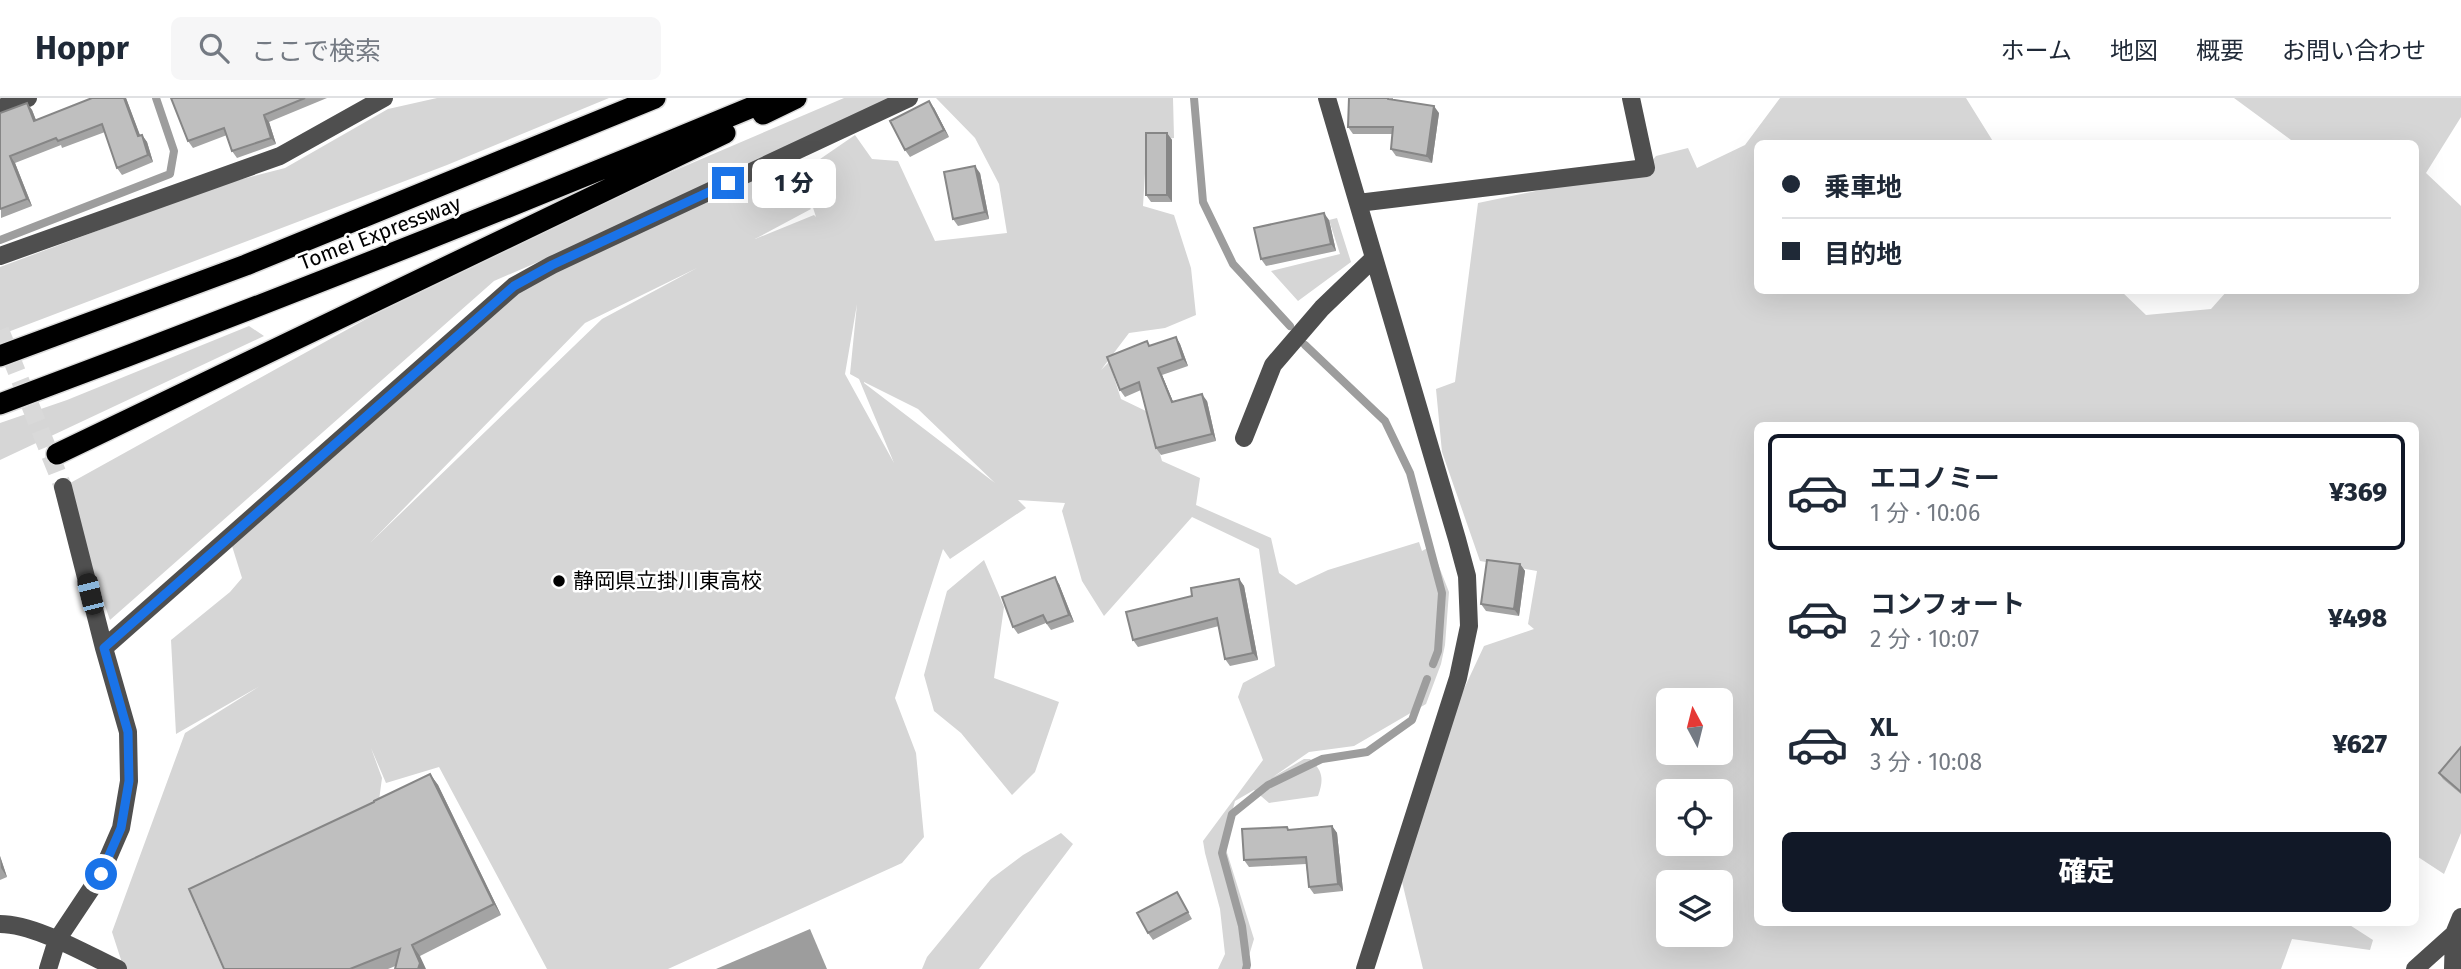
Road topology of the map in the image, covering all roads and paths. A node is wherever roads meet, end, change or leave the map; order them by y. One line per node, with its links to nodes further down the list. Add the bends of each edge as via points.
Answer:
1 (29, 98): 9 (street)
2 (384, 98): 11 (street, via 280,156)
3 (655, 98): 13 (highway, Tomei Expressway, via 246,265)
4 (774, 98): 14 (highway, Tomei Expressway, via 508,209)
5 (796, 98): 16 (highway)
6 (909, 98): 18 (street, via 514,286)
7 (1327, 98): 10 (street)
8 (1631, 98): 10 (street, via 1646,168)
9 (0, 108)
10 (1358, 203): 12 (street)
11 (0, 256)
12 (1374, 258): 15 (street, via 1322,307 1273,365); 25 (street, via 1467,576 1469,626 1458,678)
13 (0, 356)
14 (0, 404)
15 (1244, 438)
16 (57, 454)
17 (63, 487): 18 (street)
18 (104, 648): 22 (street, via 128,732 129,781 121,828 101,874)
19 (2461, 917): 21 (street)
20 (0, 924): 22 (street)
21 (2454, 934): 26 (street); 27 (street)
22 (57, 940): 23 (street); 24 (street)
23 (48, 969)
24 (118, 969)
25 (1365, 969)
26 (2415, 969)
27 (2453, 969)

